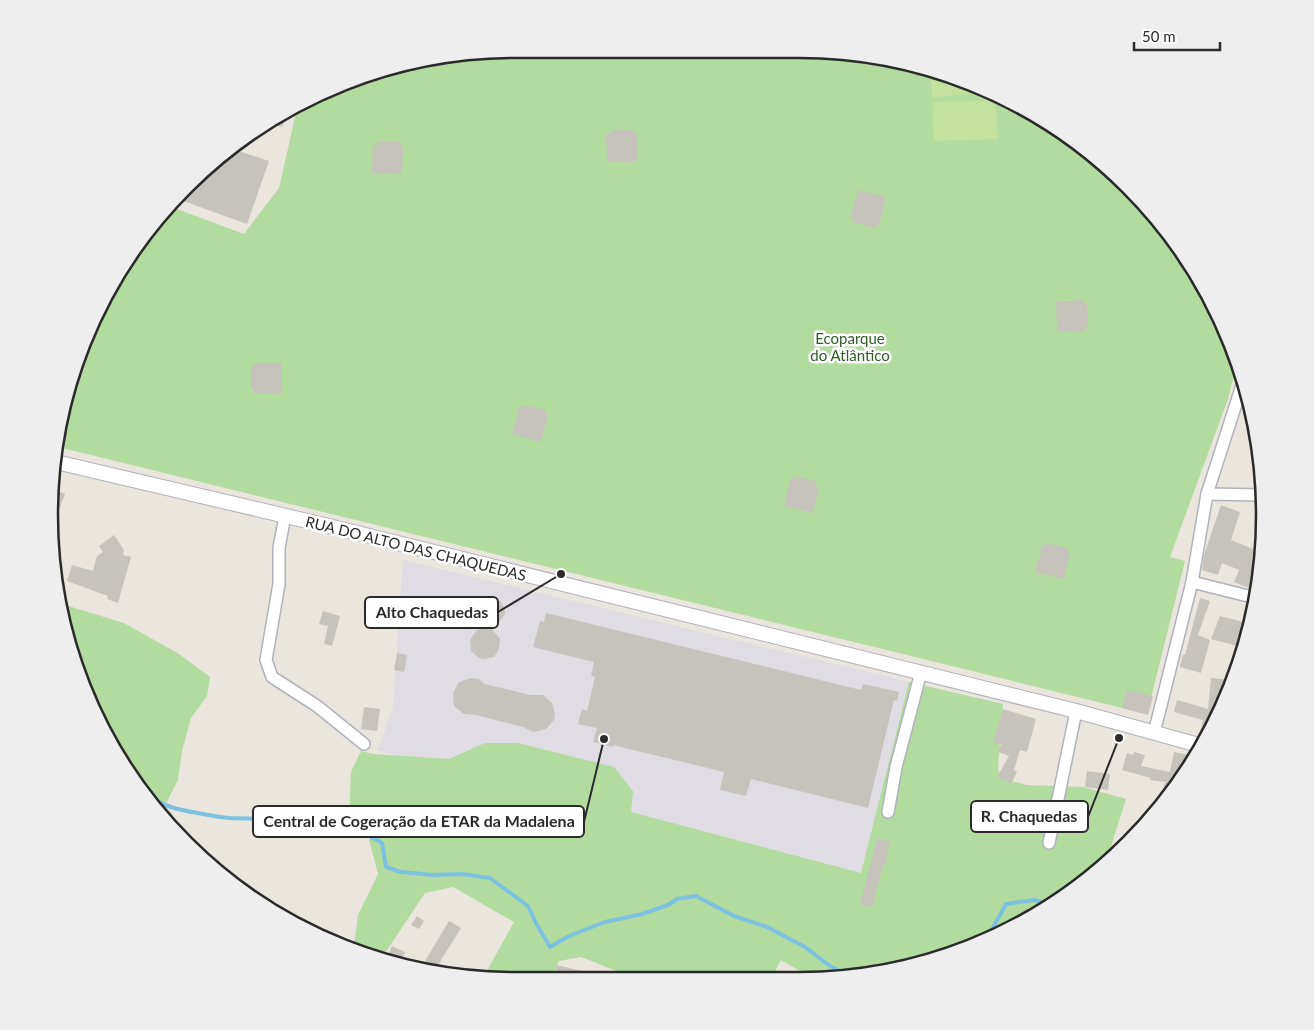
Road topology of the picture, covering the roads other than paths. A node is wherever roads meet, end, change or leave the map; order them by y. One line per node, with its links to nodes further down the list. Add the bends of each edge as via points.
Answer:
1 (1240, 393): 3 (street)
2 (60, 463): 5 (street, RUA DO ALTO DAS CHAQUEDAS)
3 (1207, 494): 4 (street); 6 (street)
4 (1256, 495)
5 (285, 516): 8 (street, RUA DO ALTO DAS CHAQUEDAS); 11 (street, via 279,548 279,584 266,660 272,677 317,706)
6 (1192, 582): 7 (street); 10 (street)
7 (1249, 596)
8 (921, 672): 9 (street, RUA DO ALTO DAS CHAQUEDAS); 13 (street, via 896,767)
9 (1076, 711): 10 (street, RUA DO ALTO DAS CHAQUEDAS); 14 (street)
10 (1154, 733): 12 (street, RUA DO ALTO DAS CHAQUEDAS)
11 (364, 744)
12 (1194, 745)
13 (888, 812)
14 (1049, 843)

